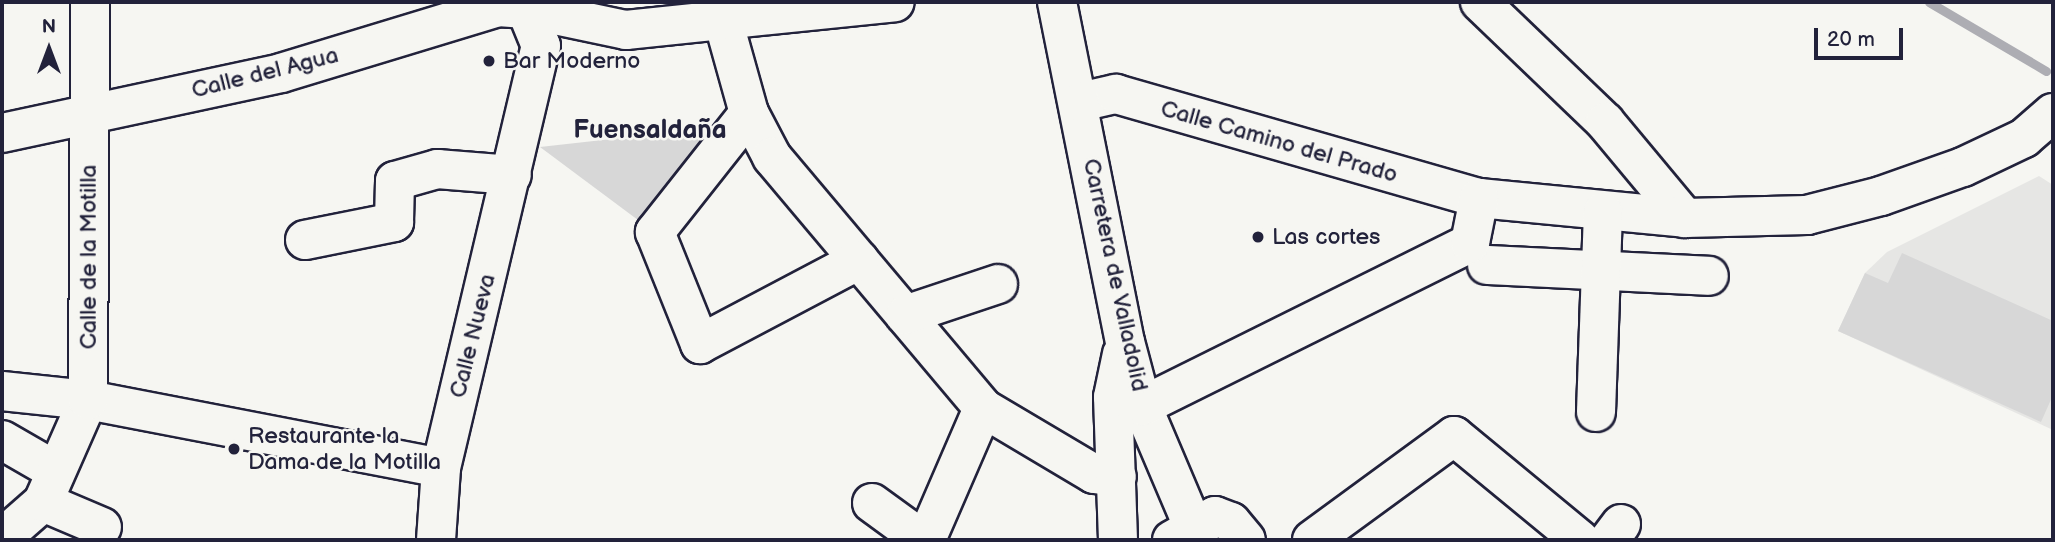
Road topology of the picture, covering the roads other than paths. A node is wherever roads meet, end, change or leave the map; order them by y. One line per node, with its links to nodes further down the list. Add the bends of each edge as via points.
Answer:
1 (90, 2): 10 (street, Calle de la Motilla)
2 (895, 2): 6 (street, Calle del Agua)
3 (1057, 2): 7 (street, Carretera de Valladolid)
4 (1480, 2): 15 (street, via 1605,122)
5 (529, 4): 6 (street, Calle del Agua, via 626,30); 10 (street, Calle del Agua, via 498,7 281,73); 12 (street, Calle Nueva, via 541,46)
6 (723, 20): 8 (street)
7 (1080, 102): 13 (street, Calle Camino del Prado, via 1116,94); 23 (street, Carretera de Valladolid)
8 (749, 113): 17 (street, via 772,157); 17 (street, via 655,232 700,344)
9 (2053, 113): 15 (street, Calle Camino del Prado, via 2024,138 1963,167 1881,196 1807,215)
10 (90, 114): 11 (street, Calle del Agua); 25 (street, Calle de la Motilla)
11 (2, 132)
12 (512, 175): 16 (street, via 437,169 395,181 394,222); 30 (street, Calle Nueva)
13 (1479, 198): 14 (street, Calle Camino del Prado); 26 (street, via 1470,243)
14 (1603, 212): 15 (street, Calle Camino del Prado); 19 (street)
15 (1685, 218)
16 (305, 240)
17 (859, 260): 22 (street)
18 (1487, 265): 19 (street)
19 (1601, 272): 20 (street); 28 (street)
20 (1709, 276)
21 (998, 284): 22 (street)
22 (905, 315): 27 (street)
23 (1125, 342): 26 (street, Carretera de Valladolid); 31 (street, via 1114,397)
24 (2, 391): 25 (street)
25 (88, 400): 30 (street); 32 (street, Calle de la Motilla)
26 (1142, 406): 35 (street, Carretera de Valladolid)
27 (983, 408): 31 (street, via 1094,474); 38 (street)
28 (1595, 412)
29 (2, 440): 32 (street)
30 (441, 468): 37 (street, Calle Nueva)
31 (1117, 477): 39 (street)
32 (50, 487): 34 (street); 36 (street, Calle de la Motilla)
33 (872, 503): 38 (street)
34 (102, 527)
35 (1187, 536): 40 (street, via 1215,516 1231,522)
36 (2, 538)
37 (436, 540)
38 (925, 540)
39 (1118, 540)
40 (1246, 540)
41 (1312, 540): 42 (street, via 1454,436)
42 (1580, 540)

